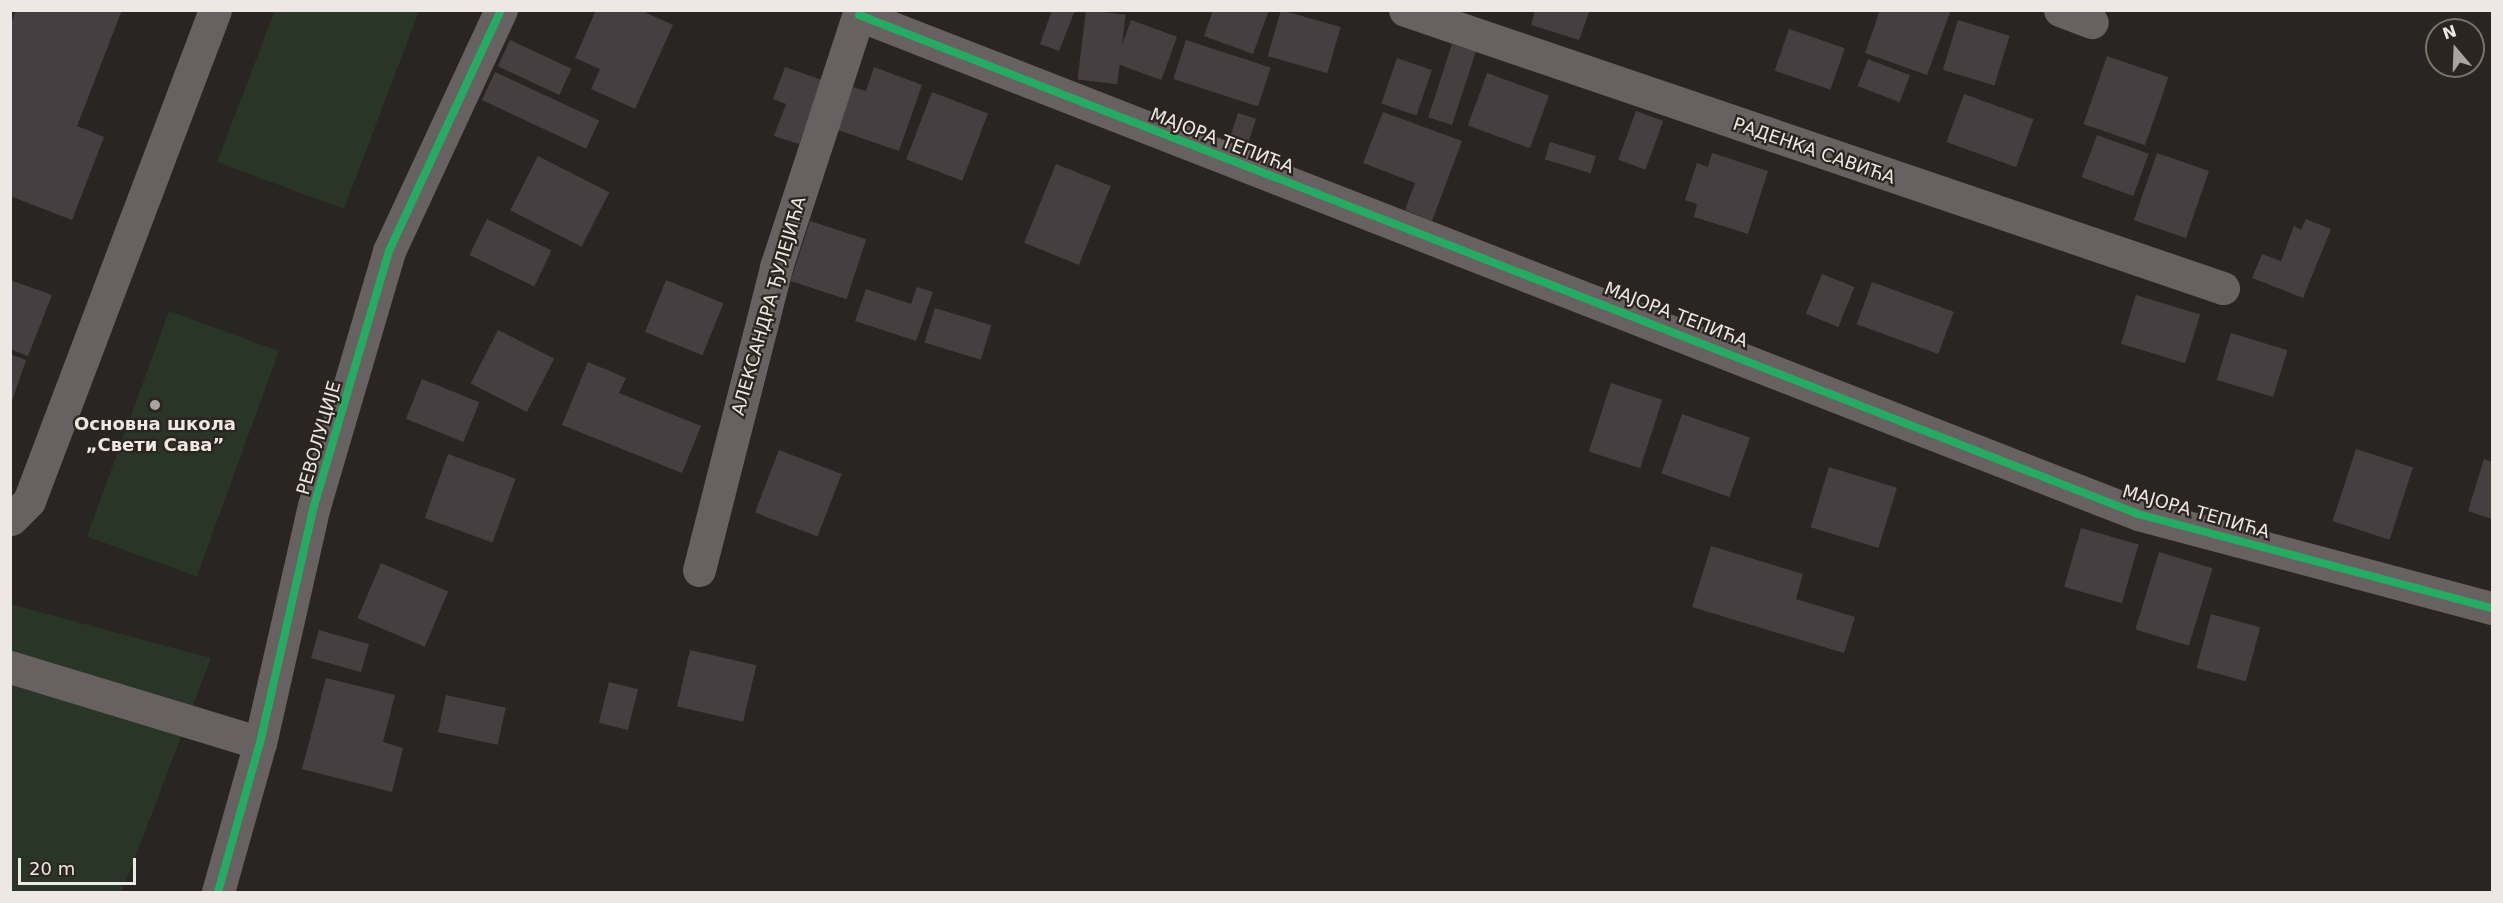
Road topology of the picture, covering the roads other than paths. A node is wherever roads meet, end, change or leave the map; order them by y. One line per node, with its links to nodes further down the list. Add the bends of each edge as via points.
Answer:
1 (214, 10): 8 (street, via 29,501)
2 (501, 10): 12 (street, РЕВОЛУЦИЈЕ, via 389,251 314,506)
3 (1405, 10): 7 (street, РАДЕНКА САВИЋА)
4 (2060, 10): 6 (street)
5 (860, 13): 9 (street, АЛЕКСАНДРА ЂУЛЕЈИЋА, via 776,267); 10 (street, МАЈОРА ТЕПИЋА, via 2138,514)
6 (2092, 22)
7 (2223, 288)
8 (11, 519)
9 (699, 570)
10 (2493, 608)
11 (10, 667): 12 (street)
12 (260, 743): 13 (street, РЕВОЛУЦИЈЕ)
13 (218, 892)

